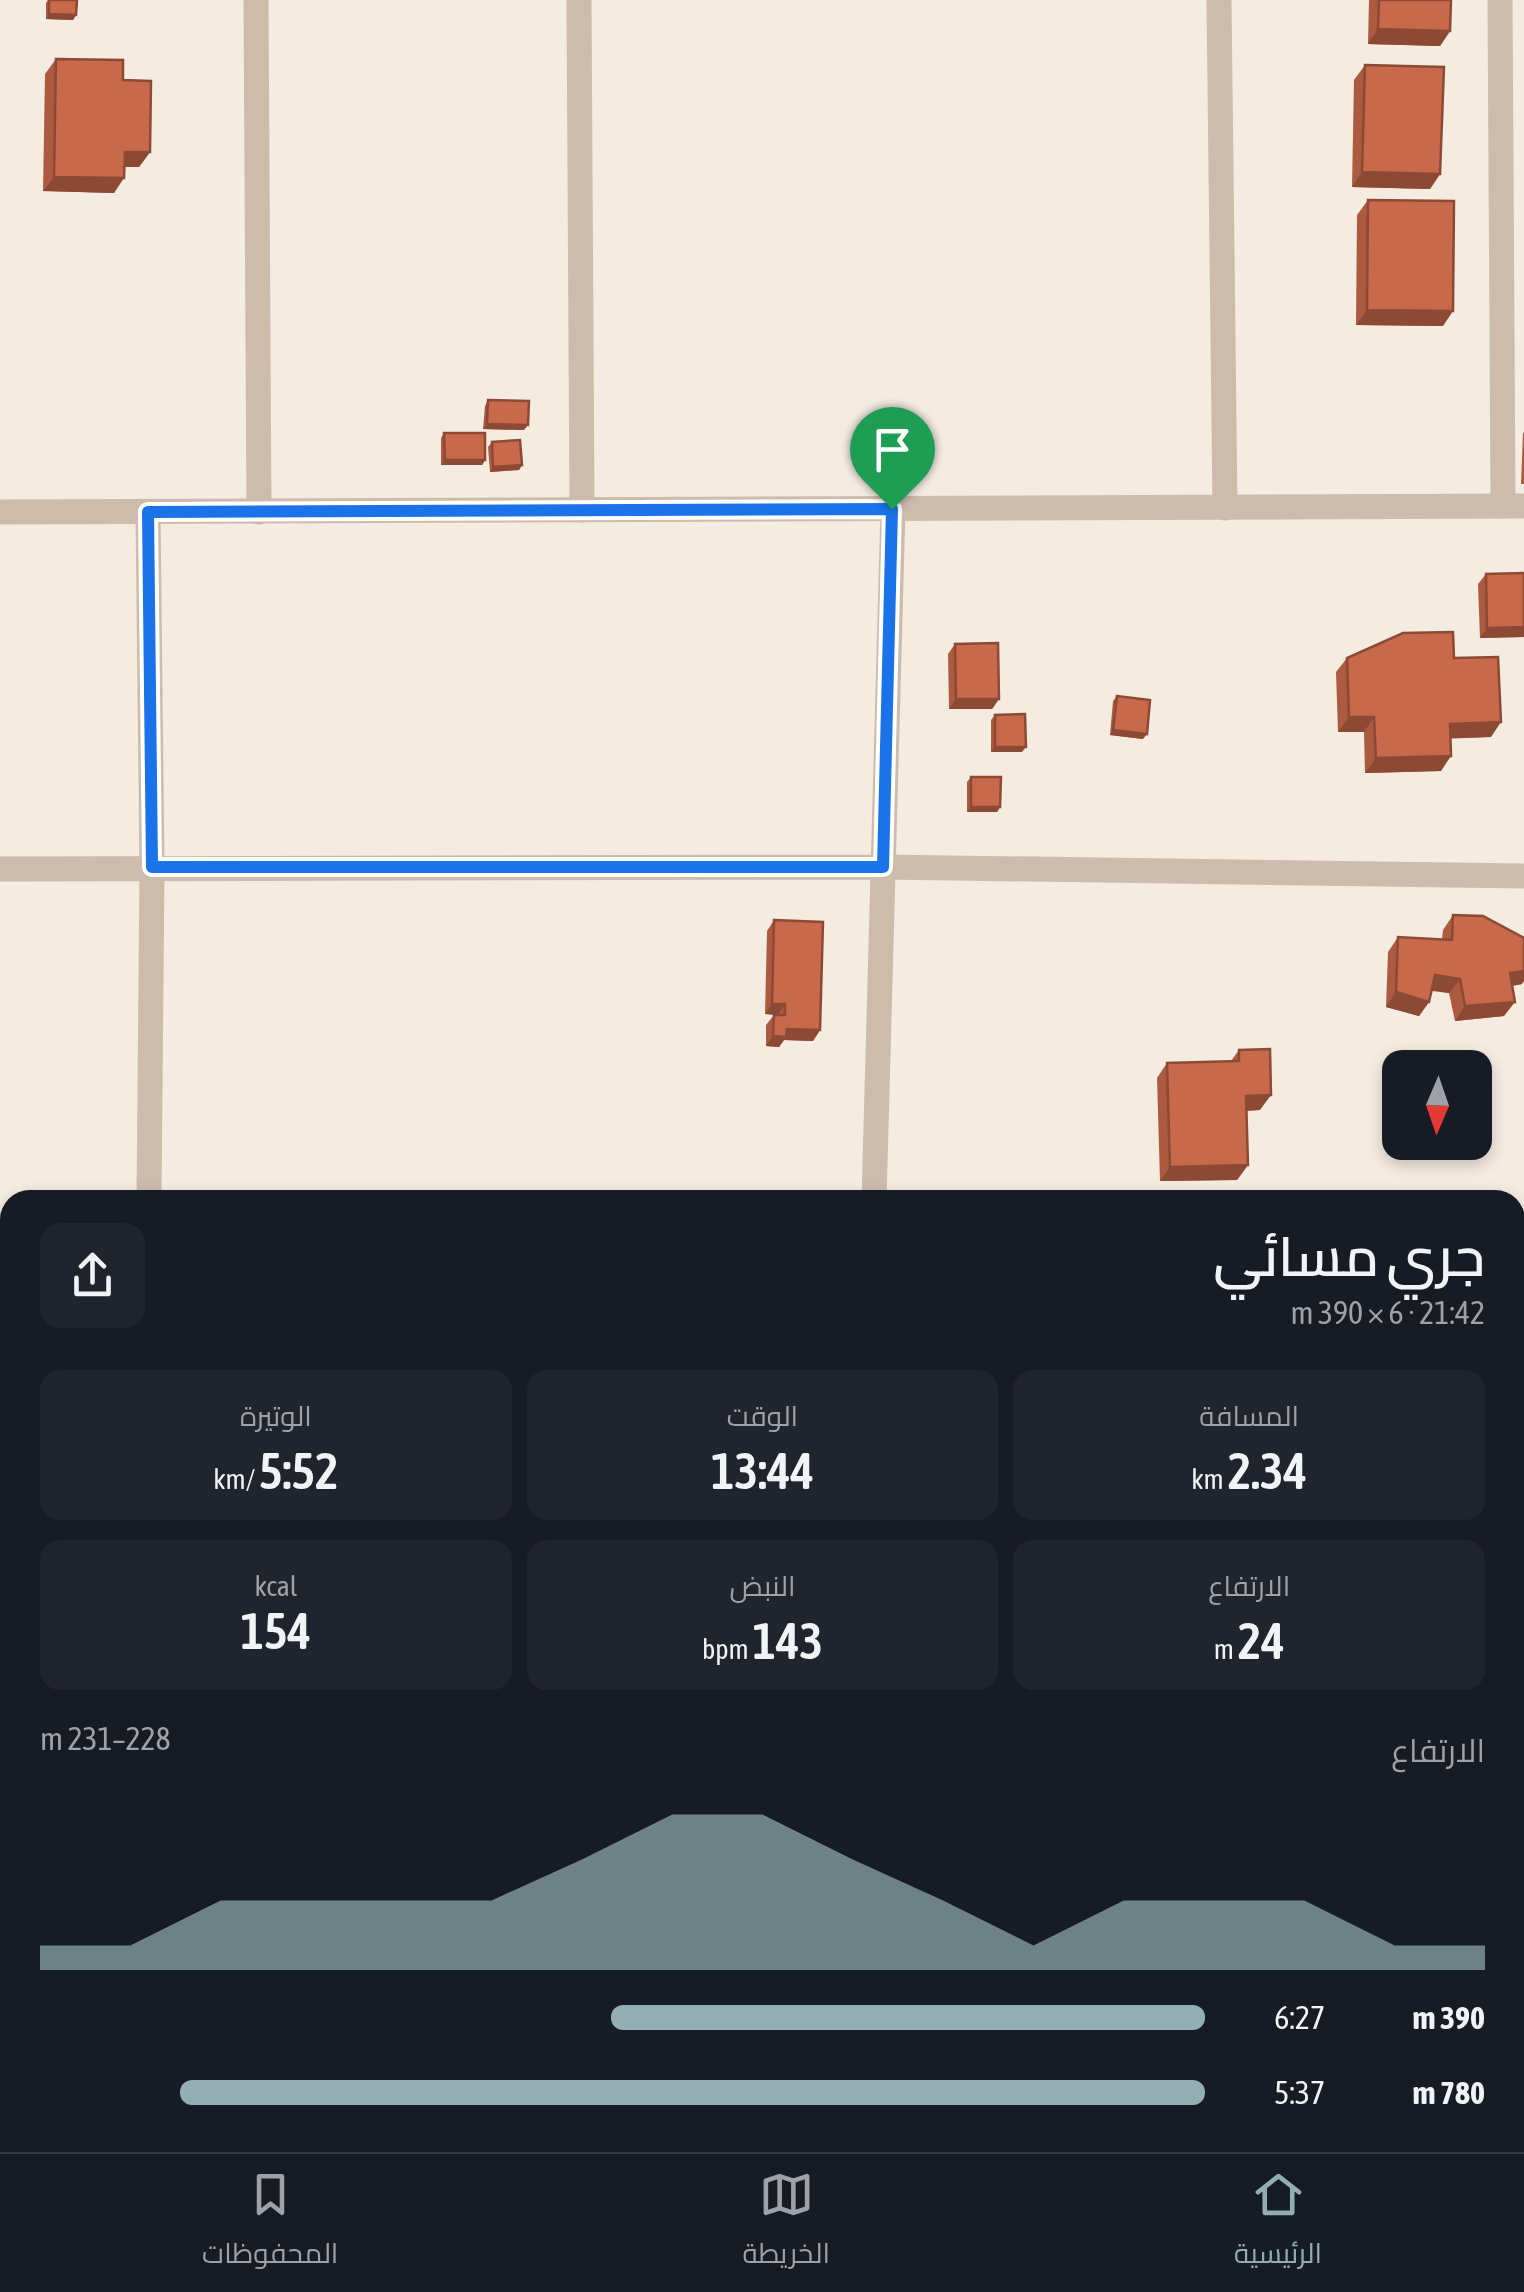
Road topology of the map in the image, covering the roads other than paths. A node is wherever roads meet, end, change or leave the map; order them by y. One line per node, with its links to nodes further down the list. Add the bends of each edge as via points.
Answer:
1 (256, 0): 11 (street)
2 (578, 0): 8 (street)
3 (1219, 0): 6 (street)
4 (1500, 0): 5 (street)
5 (1514, 506): 6 (street)
6 (1225, 508): 7 (street)
7 (892, 509): 8 (street); 13 (street)
8 (582, 510): 11 (street)
9 (0, 512): 10 (street)
10 (148, 512): 11 (street); 12 (street)
11 (259, 512)
12 (152, 867): 13 (street); 14 (street); 16 (street)
13 (883, 867): 15 (street); 17 (street)
14 (0, 869)
15 (1524, 876)
16 (149, 1190)
17 (874, 1190)

